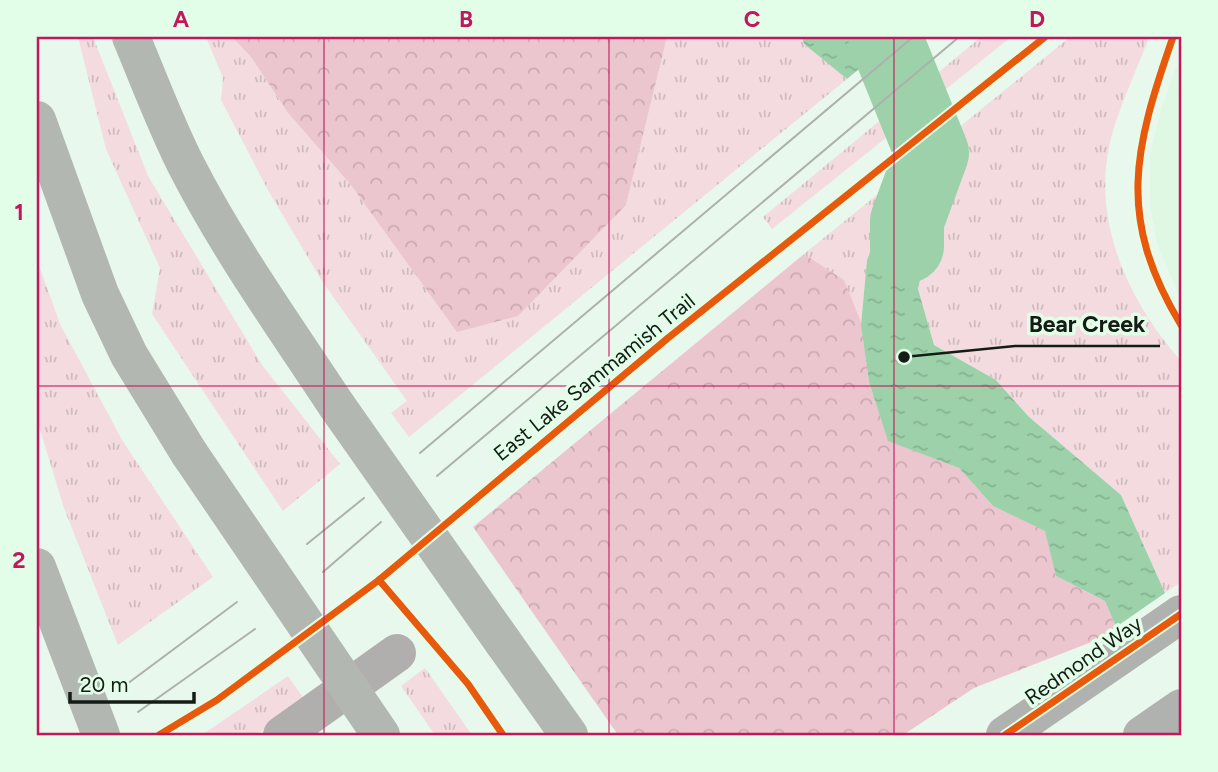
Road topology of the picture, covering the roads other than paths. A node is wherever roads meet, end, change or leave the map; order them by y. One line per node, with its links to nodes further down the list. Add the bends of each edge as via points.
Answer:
1 (131, 37): 9 (highway, bridge, via 186,164 243,265)
2 (37, 120): 8 (highway, bridge, via 100,294 129,355 188,453)
3 (37, 567): 6 (highway, bridge)
4 (1181, 614): 10 (main road, Redmond Way)
5 (397, 653): 7 (lane)
6 (101, 735)
7 (282, 735)
8 (381, 735)
9 (569, 735)
10 (1005, 735)

